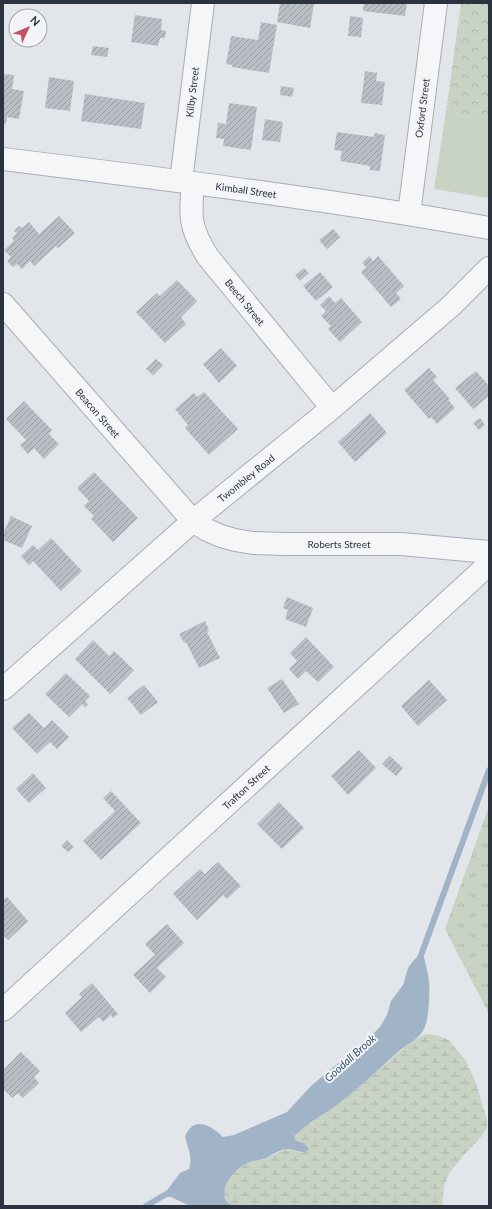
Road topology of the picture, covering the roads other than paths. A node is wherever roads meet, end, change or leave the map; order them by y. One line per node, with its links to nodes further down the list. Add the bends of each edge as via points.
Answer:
1 (203, 3): 4 (street, Kilby Street)
2 (436, 3): 5 (street, Oxford Street)
3 (3, 158): 4 (street, Kimball Street)
4 (187, 182): 5 (street, Kimball Street); 9 (street, Beech Street, via 191,222 200,245)
5 (409, 214): 6 (street, Kimball Street)
6 (489, 228)
7 (489, 268): 9 (street, Twombley Road, via 451,306)
8 (3, 304): 10 (street, Beacon Street)
9 (332, 408): 10 (street, Twombley Road)
10 (192, 521): 11 (street, Roberts Street, via 221,536 253,543 401,544); 13 (street, Twombley Road)
11 (489, 552)
12 (489, 564): 14 (street, Trafton Street)
13 (3, 689)
14 (3, 1010)

